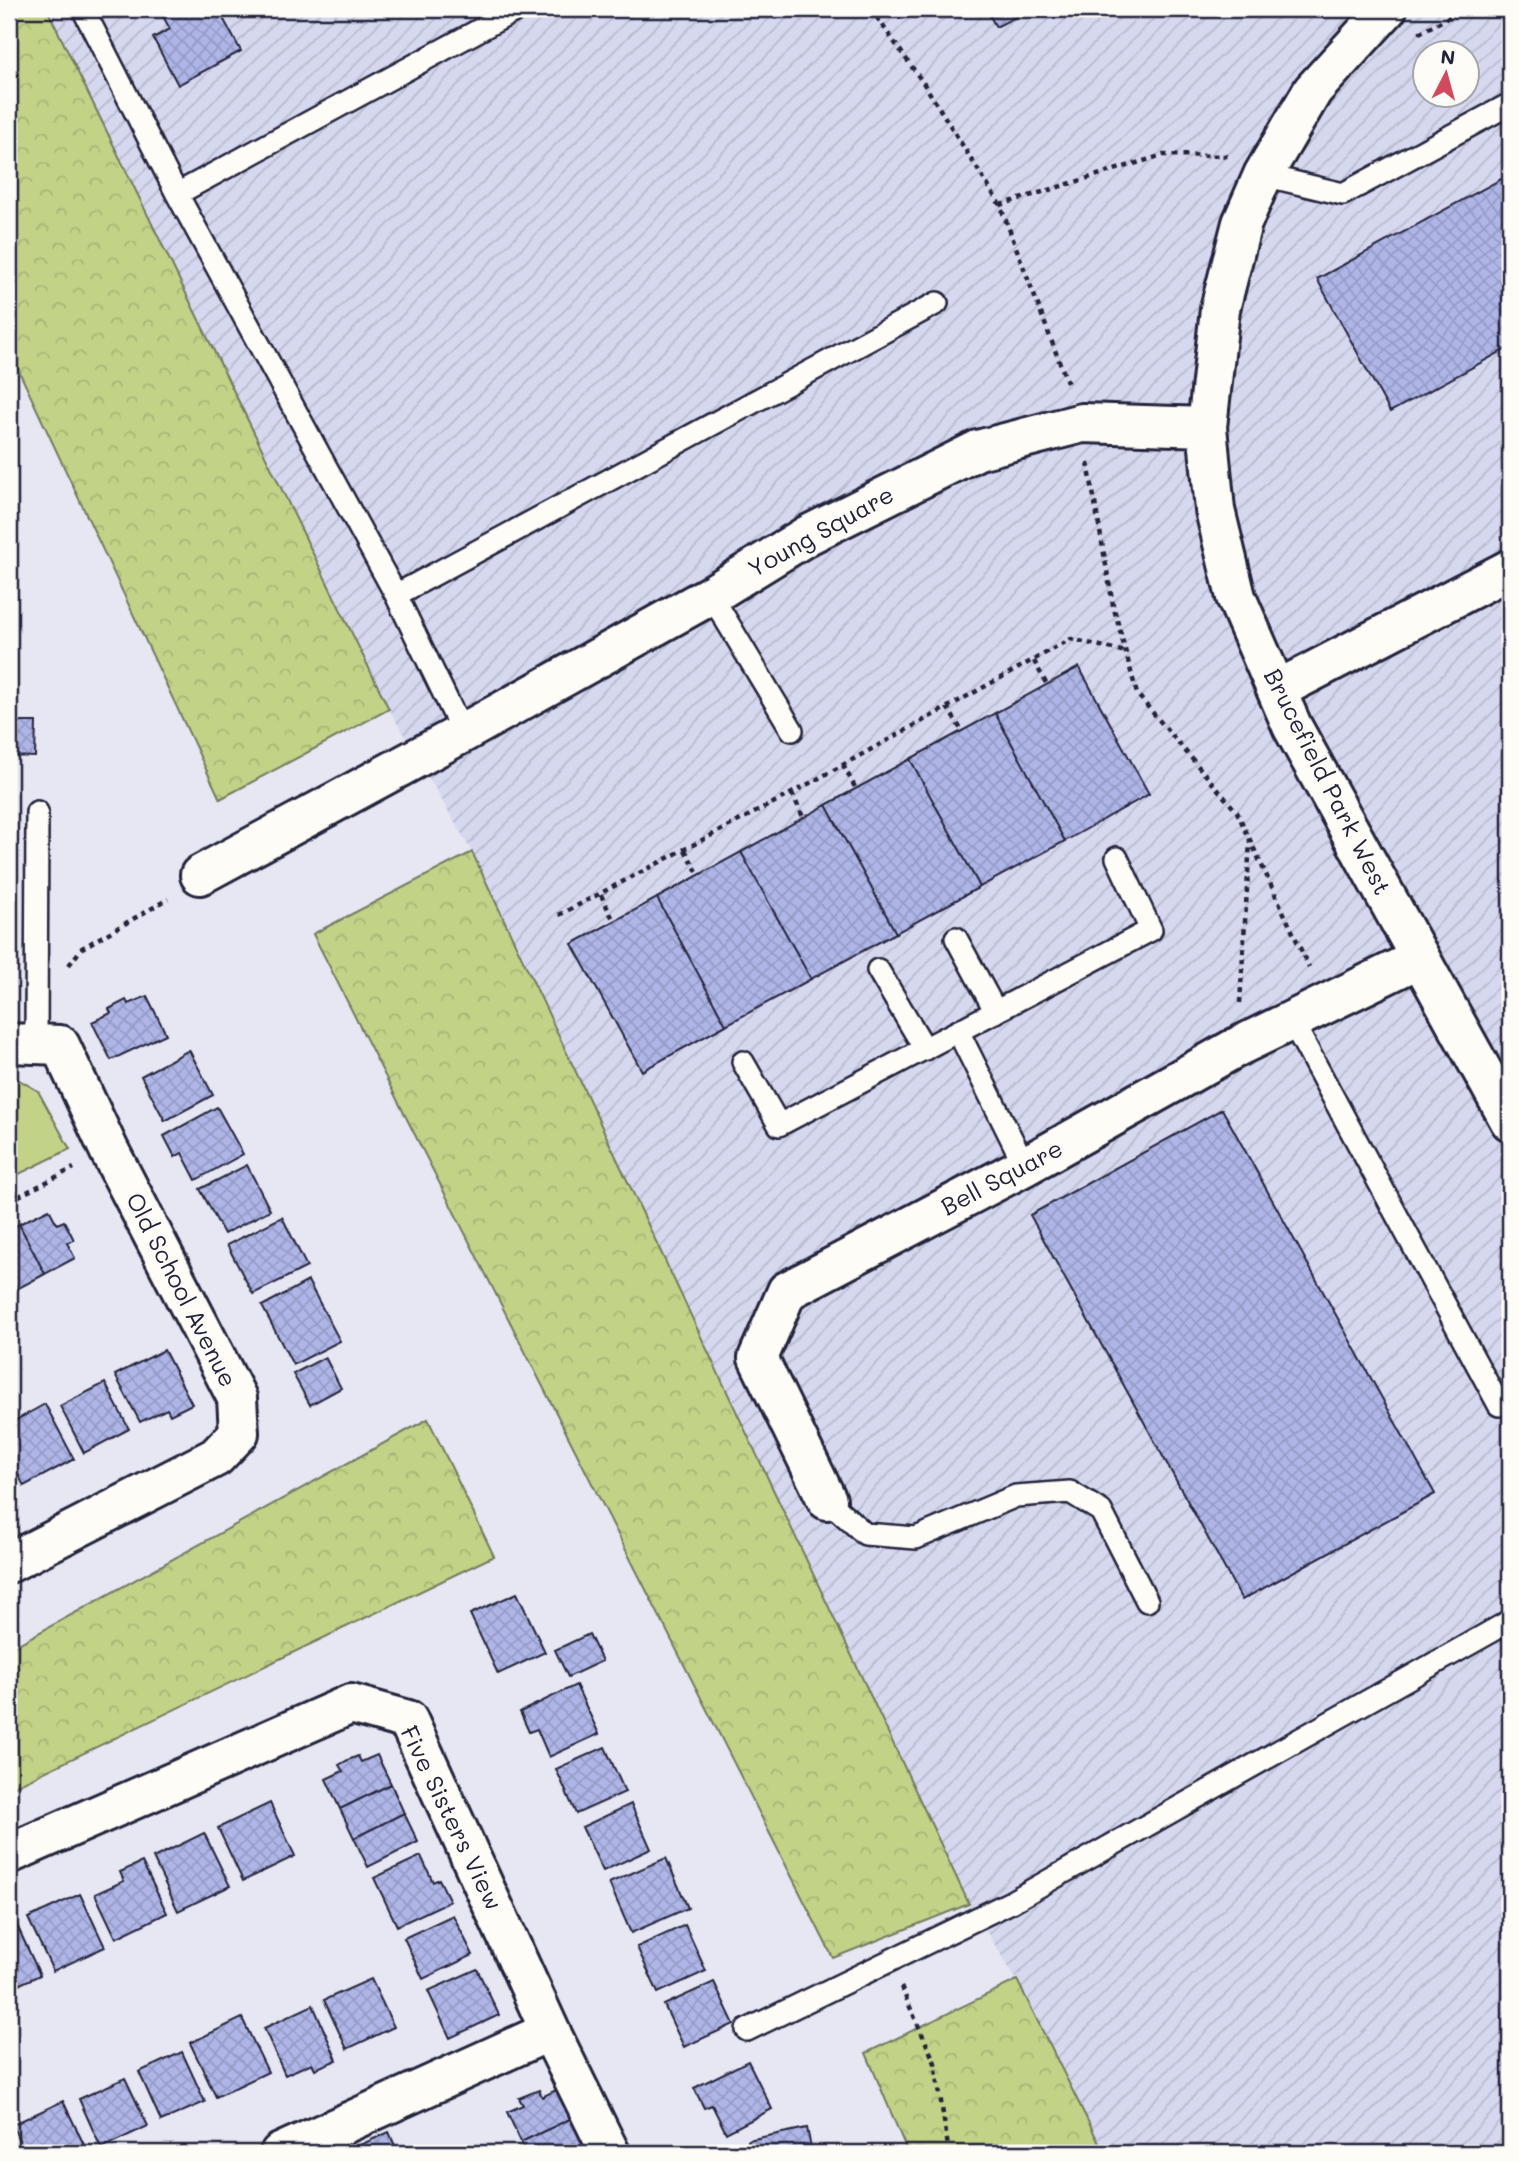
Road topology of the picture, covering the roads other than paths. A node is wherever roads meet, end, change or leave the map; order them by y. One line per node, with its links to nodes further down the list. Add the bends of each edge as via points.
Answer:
1 (83, 9): 6 (lane)
2 (518, 9): 6 (lane)
3 (1387, 9): 5 (street, Brucefield Park West, via 1313,90)
4 (1510, 104): 5 (lane, via 1343,194)
5 (1269, 166): 8 (street, Brucefield Park West, via 1242,223 1220,309)
6 (177, 194): 10 (lane)
7 (937, 303): 10 (lane)
8 (1207, 427): 11 (street, Young Square, via 1082,423 978,450 808,535); 12 (street, Brucefield Park West, via 1215,510 1236,597)
9 (1510, 569): 12 (street)
10 (396, 595): 14 (lane)
11 (711, 595): 13 (lane); 14 (street, Young Square)
12 (1276, 690): 19 (street, Brucefield Park West)
13 (792, 730)
14 (463, 733): 17 (street, Young Square)
15 (37, 812): 23 (lane)
16 (1117, 858): 21 (lane, via 1151,930)
17 (200, 875)
18 (956, 938): 21 (lane)
19 (1420, 958): 22 (street, Bell Square); 27 (street, Brucefield Park West)
20 (878, 970): 25 (lane)
21 (996, 1012): 24 (lane)
22 (1292, 1020): 28 (street, Bell Square); 29 (lane)
23 (27, 1031): 31 (street, Old School Avenue, via 60,1045 237,1398 239,1433 216,1457)
24 (958, 1032): 25 (lane); 28 (lane)
25 (925, 1049): 26 (lane, via 779,1125)
26 (743, 1062)
27 (1510, 1121)
28 (1025, 1166): 30 (street, Bell Square, via 787,1292 758,1358)
29 (1499, 1405)
30 (827, 1500): 32 (lane, via 865,1534 916,1538 1016,1496 1070,1492 1101,1511)
31 (9, 1563)
32 (1147, 1601)
33 (1510, 1621): 35 (lane, via 1009,1903)
34 (9, 1854): 36 (street, Five Sisters View, via 351,1704 408,1720)
35 (747, 2030)
36 (550, 2031): 37 (street); 38 (street, Five Sisters View)
37 (280, 2153)
38 (610, 2153)

